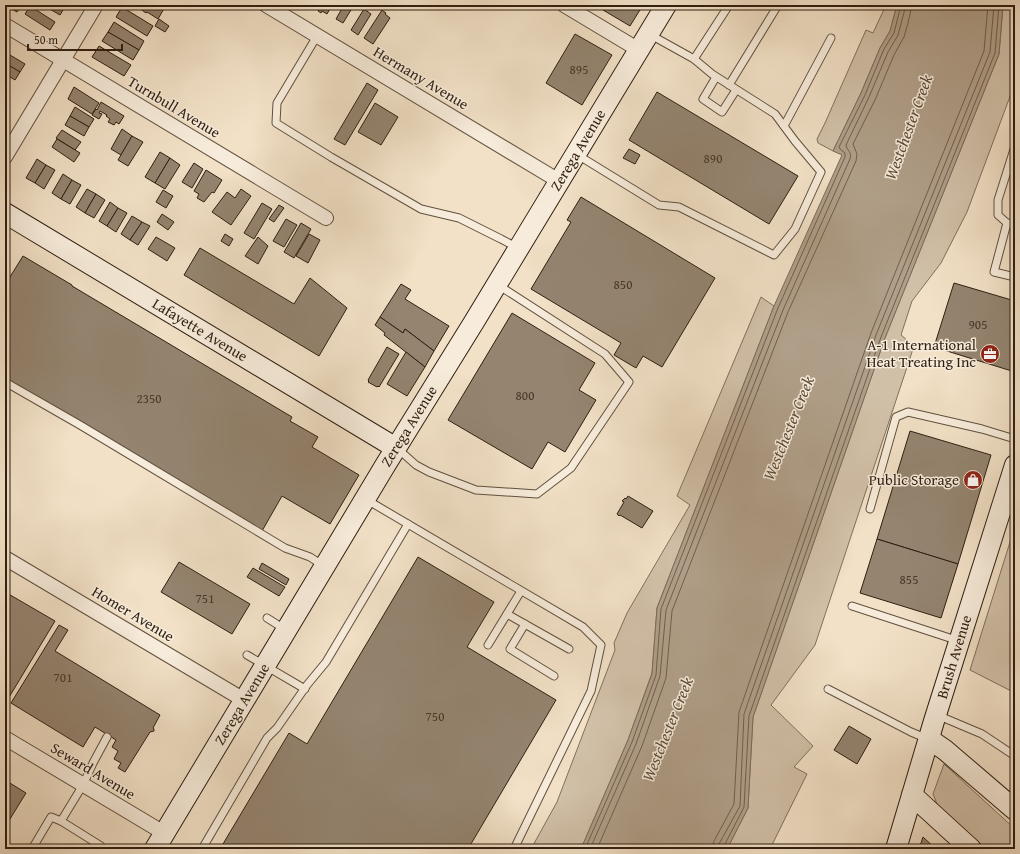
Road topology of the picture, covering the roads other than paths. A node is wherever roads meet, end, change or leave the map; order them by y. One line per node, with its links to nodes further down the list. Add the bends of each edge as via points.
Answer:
1 (96, 5): 12 (street)
2 (266, 5): 8 (street, Hermany Avenue)
3 (564, 5): 10 (street)
4 (666, 5): 10 (street, Zerega Avenue)
5 (729, 5): 11 (lane)
6 (778, 5): 14 (lane)
7 (5, 26): 12 (street, Turnbull Avenue)
8 (317, 36): 20 (street, Hermany Avenue); 24 (lane, via 277,103 276,123 422,210 459,218)
9 (831, 38): 16 (lane)
10 (644, 42): 11 (lane); 18 (street, Zerega Avenue)
11 (694, 59): 13 (lane)
12 (63, 60): 19 (street); 22 (street, Turnbull Avenue)
13 (716, 77): 14 (lane); 15 (lane, via 703,99 722,112)
14 (729, 85): 15 (lane)
15 (736, 90): 16 (lane, via 774,114)
16 (784, 126): 18 (lane, via 821,172 795,229 774,255 679,207 659,205)
17 (1015, 146): 23 (lane, via 998,200 998,215)
18 (576, 154): 20 (street, Zerega Avenue)
19 (5, 157)
20 (559, 181): 24 (street, Zerega Avenue)
21 (5, 213): 29 (street, Lafayette Avenue)
22 (326, 218)
23 (1011, 224): 25 (lane, via 994,272)
24 (518, 248): 26 (street, Zerega Avenue)
25 (1015, 277)
26 (497, 284): 29 (street, Zerega Avenue); 29 (lane, via 605,354 629,382 571,468 537,494 476,490 429,472)
27 (5, 382): 35 (lane, via 285,548 312,558)
28 (1015, 439): 32 (lane, via 908,412 896,417)
29 (396, 448): 31 (street, Zerega Avenue)
30 (1015, 465): 42 (street, Brush Avenue)
31 (365, 499): 33 (lane); 35 (street, Zerega Avenue)
32 (870, 509)
33 (408, 524): 36 (lane); 48 (lane, via 326,662)
34 (5, 558): 50 (street, Homer Avenue)
35 (324, 566): 41 (street, Zerega Avenue)
36 (521, 591): 38 (lane); 64 (lane, via 583,627 601,645 591,691)
37 (852, 606): 42 (lane)
38 (507, 614): 40 (lane); 43 (lane)
39 (267, 618): 41 (lane)
40 (525, 624): 44 (lane); 47 (lane, via 510,649)
41 (286, 630): 46 (street, Zerega Avenue)
42 (959, 641): 51 (street, Brush Avenue)
43 (488, 645)
44 (569, 649)
45 (247, 655): 46 (lane)
46 (265, 666): 48 (lane); 50 (street, Zerega Avenue)
47 (554, 676)
48 (305, 689): 63 (lane, via 267,738)
49 (828, 689): 54 (lane)
50 (244, 700): 60 (street, Zerega Avenue)
51 (936, 715): 54 (street, Brush Avenue); 55 (lane, via 982,734)
52 (107, 737): 56 (lane)
53 (5, 738): 56 (street, Seward Avenue)
54 (928, 739): 57 (street, Brush Avenue); 58 (street, via 945,750)
55 (1015, 756)
56 (83, 785): 59 (lane); 60 (street, Seward Avenue)
57 (912, 795): 65 (street, Brush Avenue); 66 (street)
58 (1015, 810)
59 (61, 821): 61 (lane); 62 (lane, via 51,817)
60 (160, 841)
61 (101, 846)
62 (32, 849)
63 (202, 849)
64 (514, 849)
65 (896, 849)
66 (971, 849)

